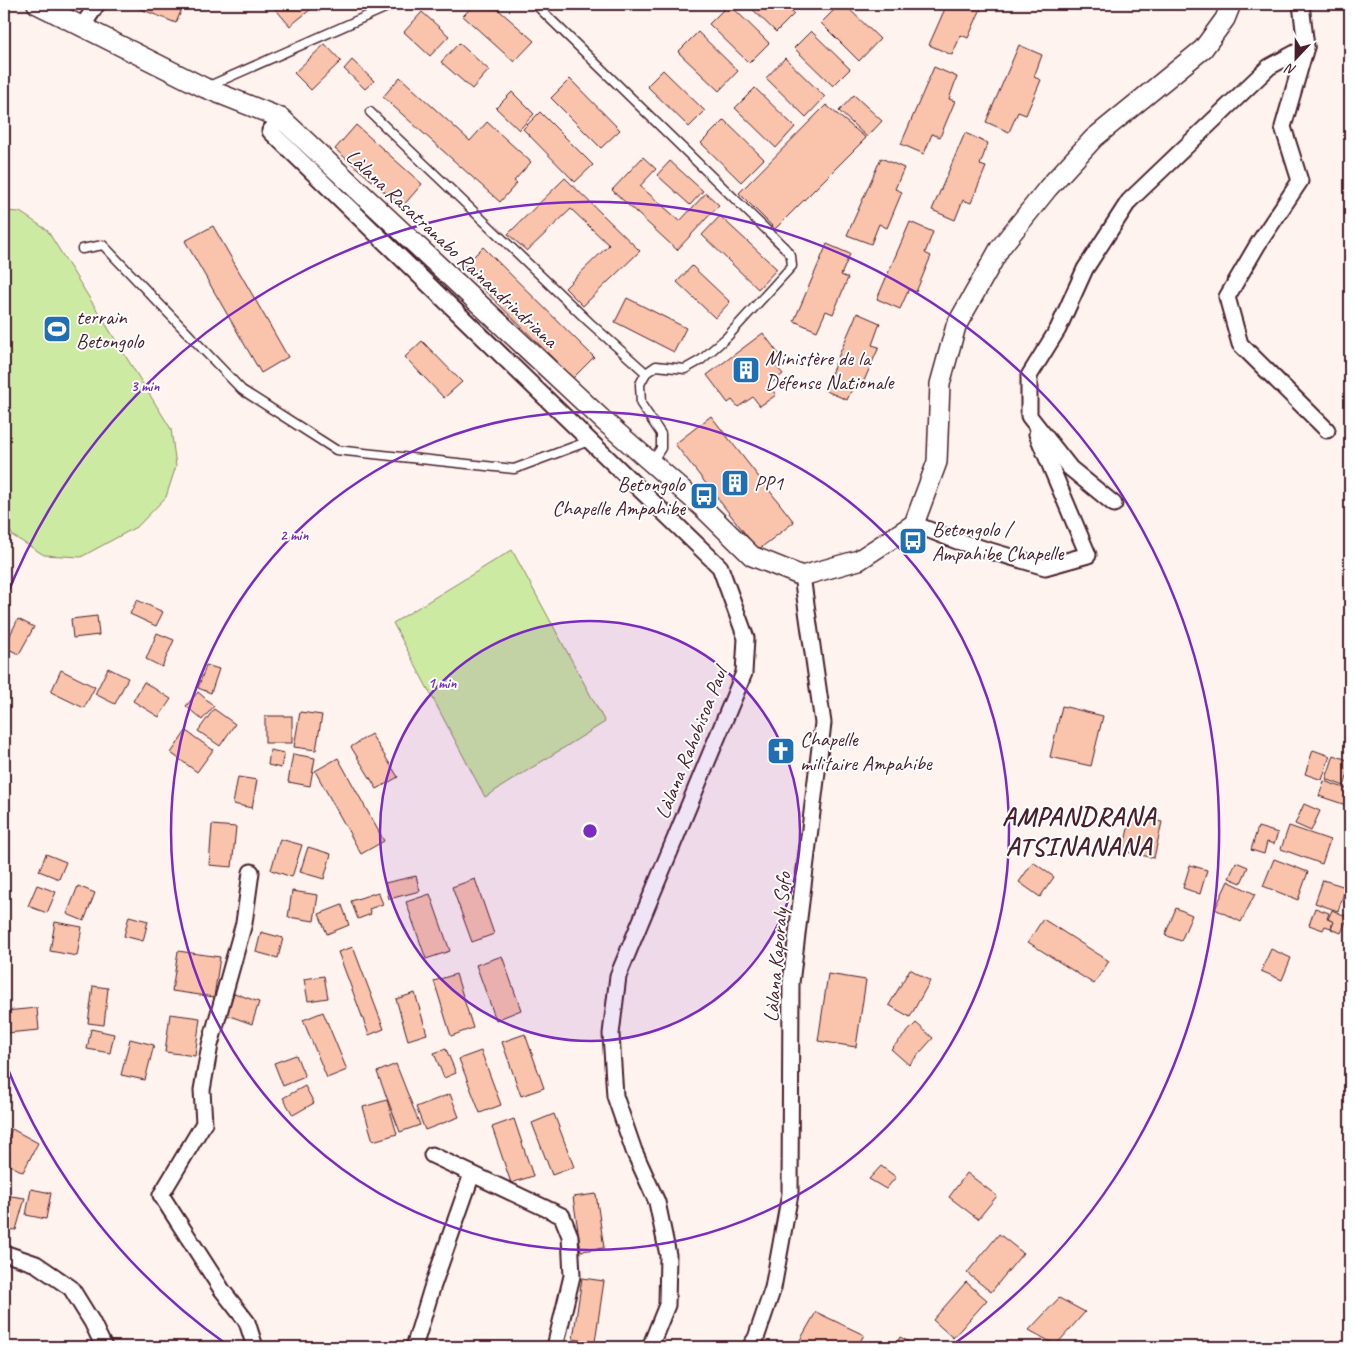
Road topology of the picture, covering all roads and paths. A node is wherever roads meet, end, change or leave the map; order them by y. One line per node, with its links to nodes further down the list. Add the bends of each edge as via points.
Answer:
1 (37, 4): 7 (street, Làlana Rasatranabo Rainandrindriana)
2 (97, 4): 7 (street)
3 (394, 4): 9 (lane)
4 (535, 4): 13 (lane, via 791,256 792,266 727,337 701,360 685,368 656,366)
5 (1231, 4): 19 (street, via 1225,19 1203,50 1094,138 1000,248 956,326 940,384 937,462)
6 (1301, 4): 8 (street)
7 (82, 27): 9 (street, Làlana Rasatranabo Rainandrindriana)
8 (1306, 47): 14 (street, via 1269,67 1129,201 1085,269 1058,329 1029,376); 15 (street, via 1283,127 1300,181 1227,298 1240,344)
9 (204, 88): 11 (street, Làlana Rasatranabo Rainandrindriana)
10 (370, 112): 13 (lane, via 588,322)
11 (281, 118): 16 (street, Làlana Rahobisoa Paul, via 270,131); 17 (street, Làlana Rasatranabo Rainandrindriana, via 604,421)
12 (82, 248): 16 (lane, via 103,244 242,390 336,450 514,469)
13 (646, 373): 17 (lane, via 640,384 641,404 661,434 661,448)
14 (1029, 416): 18 (street, via 1070,468); 19 (street, via 1088,556 1045,567 956,541)
15 (1327, 430)
16 (589, 441): 29 (street, Làlana Rahobisoa Paul, via 720,567 746,638 744,673 618,976 611,1034 615,1096 634,1151 657,1202 668,1255 667,1305)
17 (652, 462): 20 (street, Làlana Rasatranabo Rainandrindriana, via 752,556)
18 (1114, 504)
19 (914, 524): 20 (street, via 859,560)
20 (802, 576): 30 (street, Làlana Kaporaly Sofo, via 823,723 791,982 790,1194 773,1288)
21 (251, 872): 26 (street, via 244,923 210,1045 202,1090 204,1123 161,1195 222,1290 247,1322)
22 (432, 1155): 23 (street)
23 (472, 1174): 27 (street); 28 (street, via 562,1216 570,1236 572,1276)
24 (4, 1253): 25 (street, via 36,1264 71,1288)
25 (104, 1347)
26 (254, 1347)
27 (414, 1347)
28 (555, 1347)
29 (650, 1347)
30 (750, 1347)

